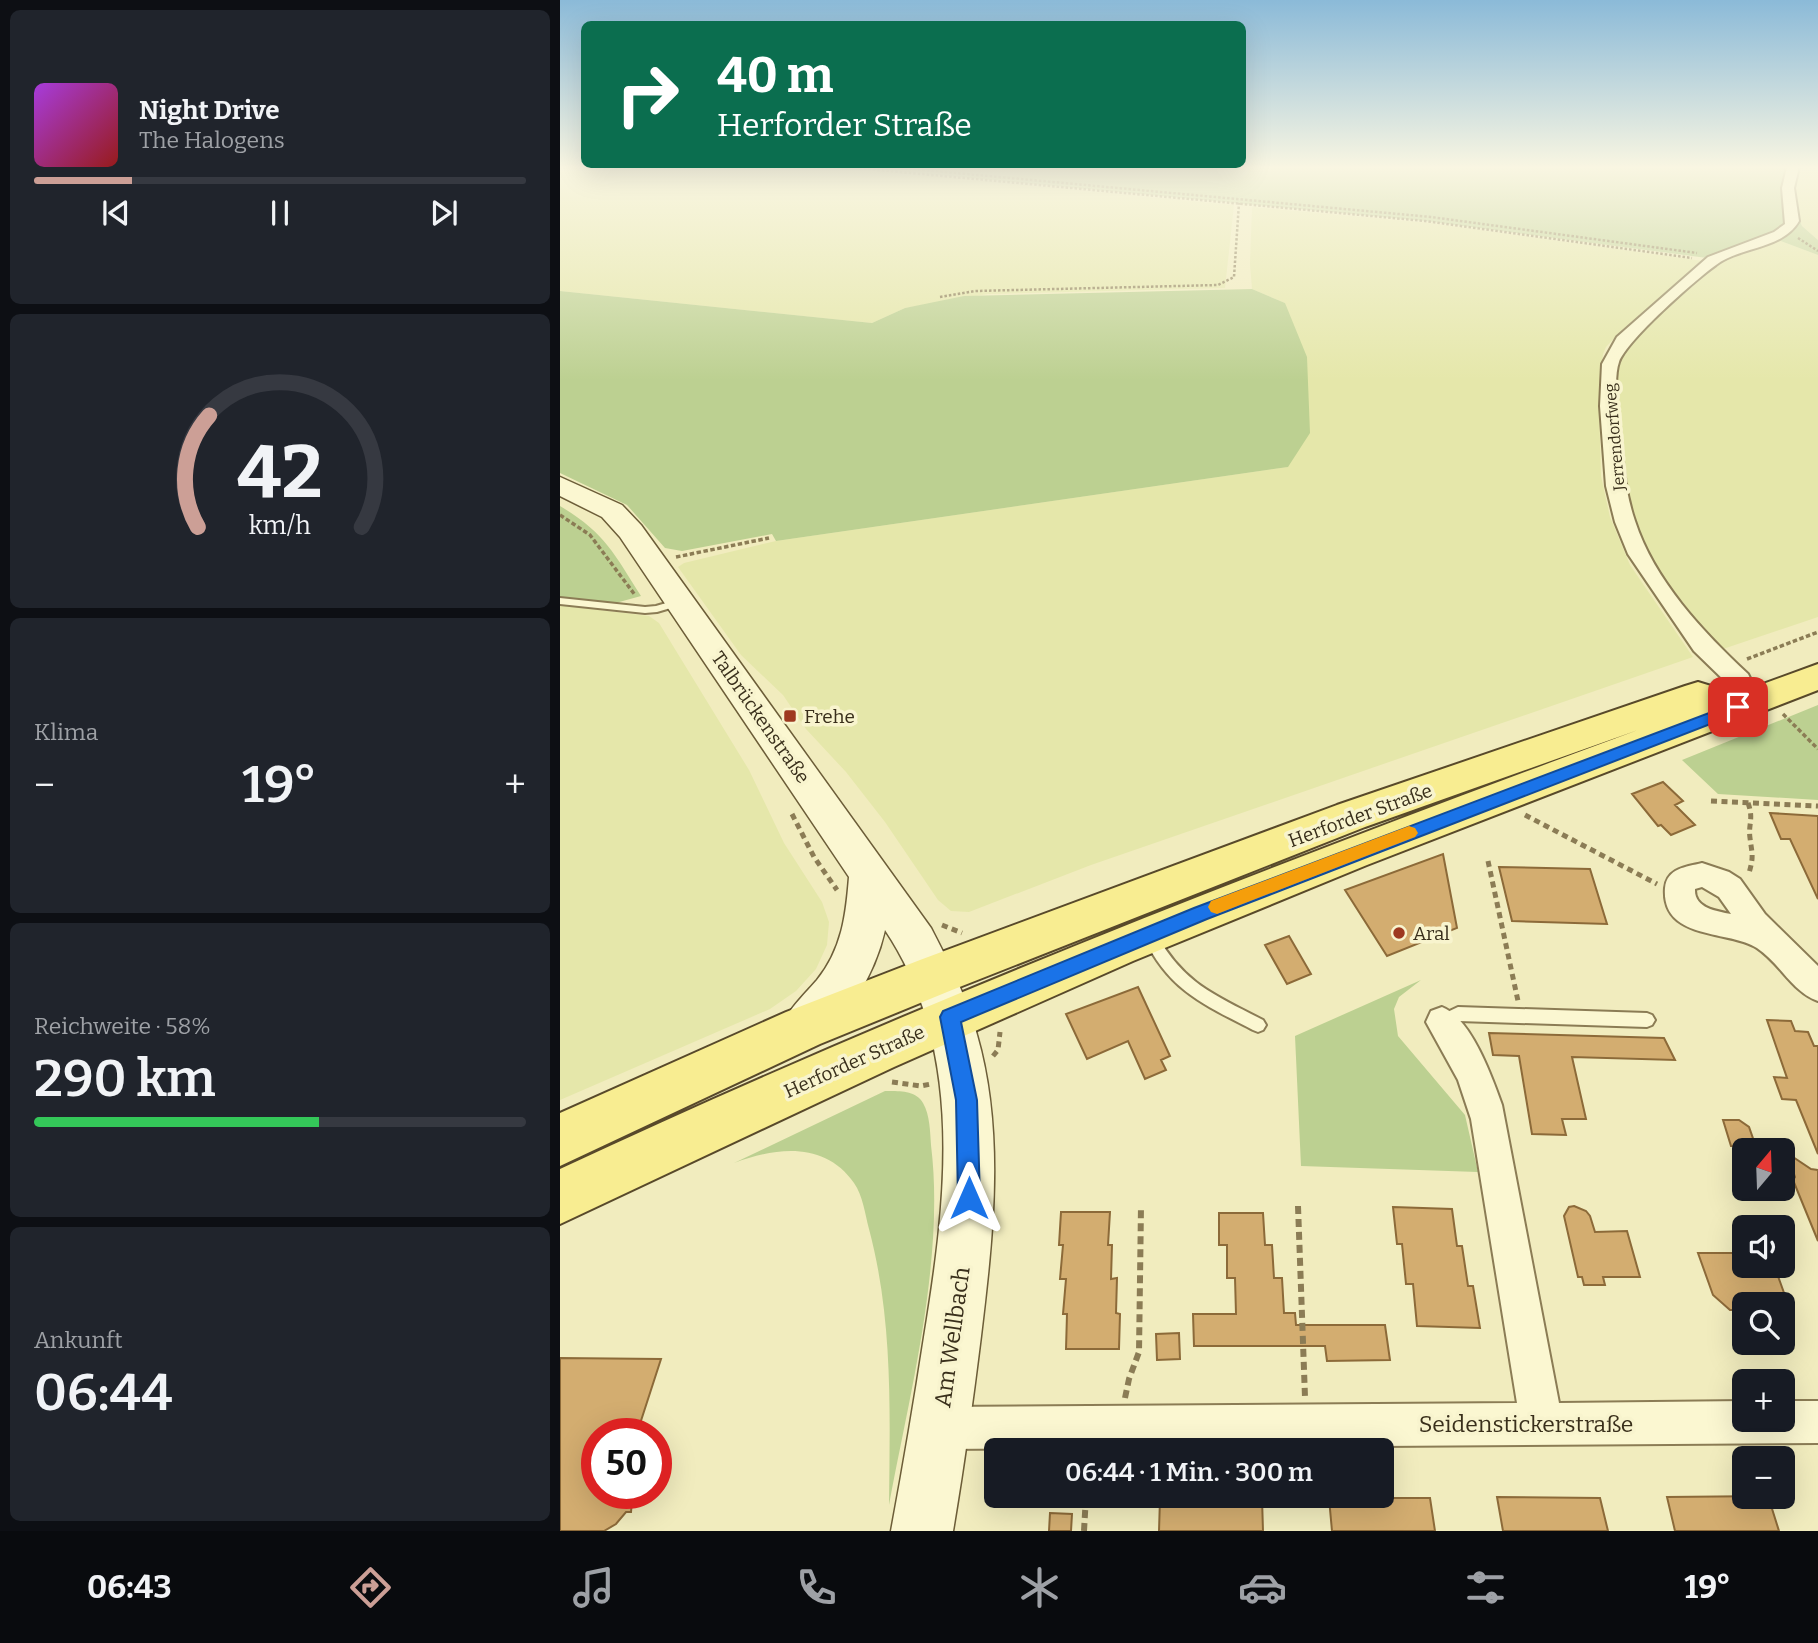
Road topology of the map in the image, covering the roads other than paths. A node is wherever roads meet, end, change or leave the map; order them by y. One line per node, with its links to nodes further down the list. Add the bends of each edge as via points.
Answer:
1 (1768, 238): 6 (street, Jerrendorfweg, via 1718,258 1638,326 1617,348 1610,364 1616,486 1625,522 1639,554 1702,645)
2 (560, 485): 4 (main road, Talbrückenstraße, via 612,512 631,531 655,563)
3 (560, 601): 4 (lane)
4 (669, 606): 8 (main road, Talbrückenstraße, via 766,722)
5 (1818, 650): 6 (main road, Herforder Straße)
6 (1732, 673): 12 (main road, Herforder Straße, via 1351,816)
7 (1818, 677): 9 (main road, Herforder Straße)
8 (869, 875): 12 (main road, Talbrückenstraße, via 916,941); 16 (main road, via 864,938 854,964 833,996)
9 (1149, 935): 12 (main road, Herforder Straße); 15 (lane, via 1171,974 1185,986)
10 (1769, 939): 10 (street, via 1723,882 1702,875 1685,879 1679,892 1686,908 1702,920); 11 (street)
11 (1818, 987)
12 (943, 996): 16 (main road, Herforder Straße); 18 (main road, Herforder Straße, via 698,1130); 21 (main road, Am Wellbach, via 961,1069 970,1144 962,1275)
13 (1647, 1020): 14 (lane, via 1458,1014)
14 (1442, 1022): 20 (street, via 1469,1063 1488,1119)
15 (1258, 1025)
16 (803, 1028): 17 (main road, Herforder Straße)
17 (560, 1140)
18 (560, 1197)
19 (1818, 1422): 20 (street, Seidenstickerstraße)
20 (1542, 1424): 21 (street, Seidenstickerstraße)
21 (939, 1428): 22 (main road, Am Wellbach)
22 (922, 1531)

